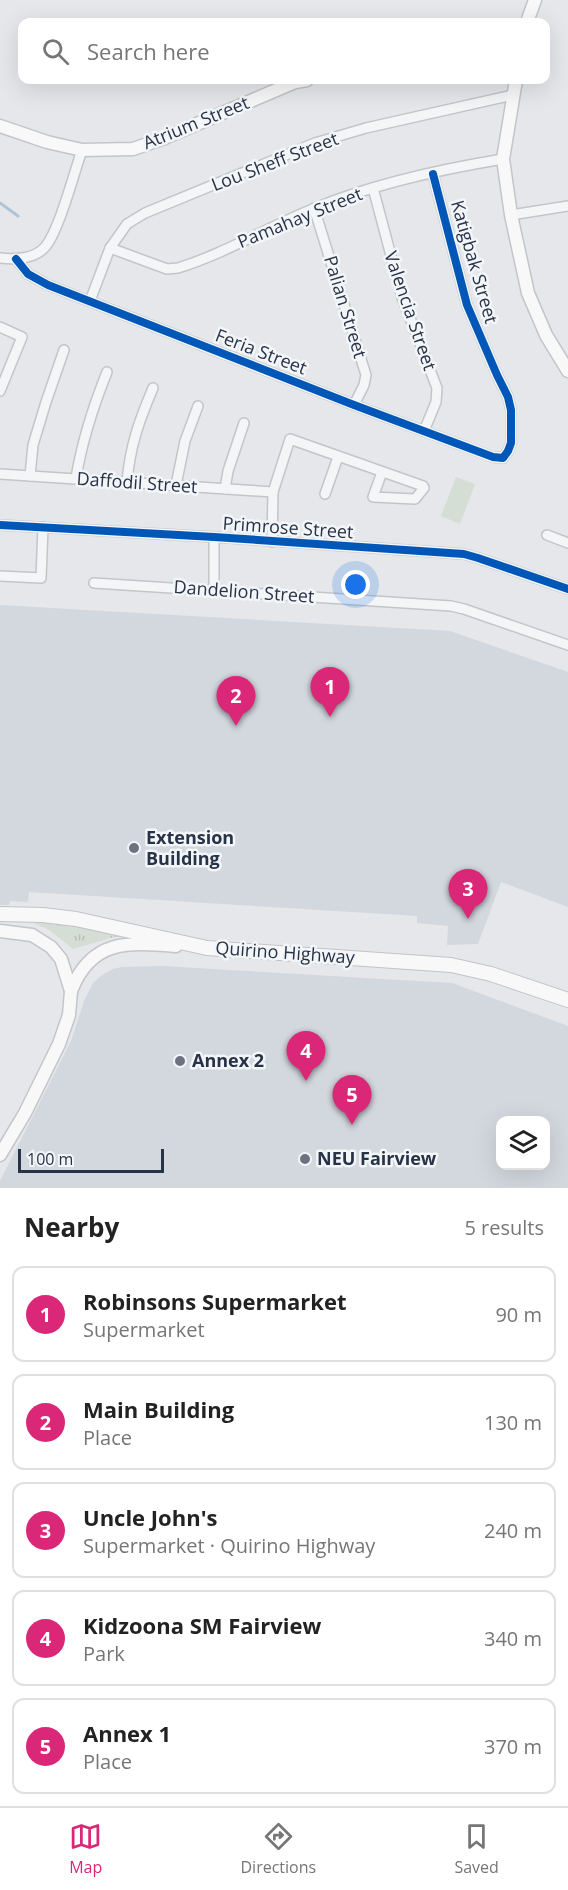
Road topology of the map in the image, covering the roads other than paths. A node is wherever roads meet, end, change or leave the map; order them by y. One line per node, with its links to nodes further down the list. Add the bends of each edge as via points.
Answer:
1 (535, 0): 2 (main road)
2 (528, 18)
3 (290, 84): 7 (main road, Atrium Street, via 133,149)
4 (515, 84): 5 (main road)
5 (513, 96): 8 (main road); 14 (street, Lou Sheff Street, via 315,143 146,213 127,224)
6 (0, 126): 7 (main road, Atrium Street)
7 (82, 150): 16 (street, via 49,240 36,253)
8 (499, 160): 9 (street, Pamahay Street); 13 (main road)
9 (434, 174): 10 (street, Pamahay Street); 29 (street, Katigbak Street, via 467,305 508,397 511,443)
10 (373, 188): 12 (street, Pamahay Street); 27 (street, Valencia Street, via 402,297 437,388 436,402)
11 (568, 206): 13 (street)
12 (314, 208): 14 (street, Pamahay Street, via 178,268 167,269); 24 (street, Palian Street, via 366,375)
13 (511, 215): 20 (main road, via 528,293 546,335)
14 (110, 248): 17 (street, Lou Sheff Street)
15 (0, 258): 16 (street)
16 (16, 259): 17 (street, Feria Street, via 37,280)
17 (90, 301): 24 (street, Feria Street)
18 (0, 327): 23 (street, via 22,336)
19 (64, 350): 32 (street, via 33,445)
20 (568, 371)
21 (107, 372): 33 (street, via 84,437)
22 (153, 388): 34 (street, via 129,455)
23 (0, 391)
24 (354, 405): 27 (street, Feria Street)
25 (198, 406): 35 (street, via 185,441)
26 (244, 423): 36 (street)
27 (424, 431): 29 (street, Feria Street)
28 (338, 457): 30 (street); 37 (street, via 290,439); 38 (street)
29 (503, 458)
30 (381, 472): 30 (street, via 373,497 415,499 424,488)
31 (0, 474): 32 (street, Daffodil Street)
32 (30, 476): 33 (street, Daffodil Street)
33 (76, 478): 34 (street, Daffodil Street)
34 (127, 482): 35 (street, Daffodil Street)
35 (176, 485): 36 (street, Daffodil Street)
36 (225, 489): 37 (street, Daffodil Street)
37 (273, 492): 43 (street)
38 (325, 494)
39 (0, 525): 40 (street, Primrose Street)
40 (43, 527): 42 (street, Primrose Street); 45 (street, via 41,578)
41 (547, 535): 44 (street)
42 (214, 537): 43 (street, Primrose Street); 48 (street)
43 (272, 542): 47 (street, Primrose Street, via 464,554)
44 (568, 543)
45 (0, 576)
46 (94, 583): 48 (street, Dandelion Street)
47 (568, 589)
48 (214, 590): 49 (street, Dandelion Street, via 451,606)
49 (568, 645)
50 (0, 914): 52 (main road, Quirino Highway, via 76,919)
51 (0, 931): 53 (main road, via 32,935 51,947 61,959)
52 (207, 948): 53 (main road, via 114,946 88,961); 54 (main road, Quirino Highway, via 451,964)
53 (71, 991): 55 (main road, via 60,1044)
54 (568, 1000)
55 (0, 1155)

